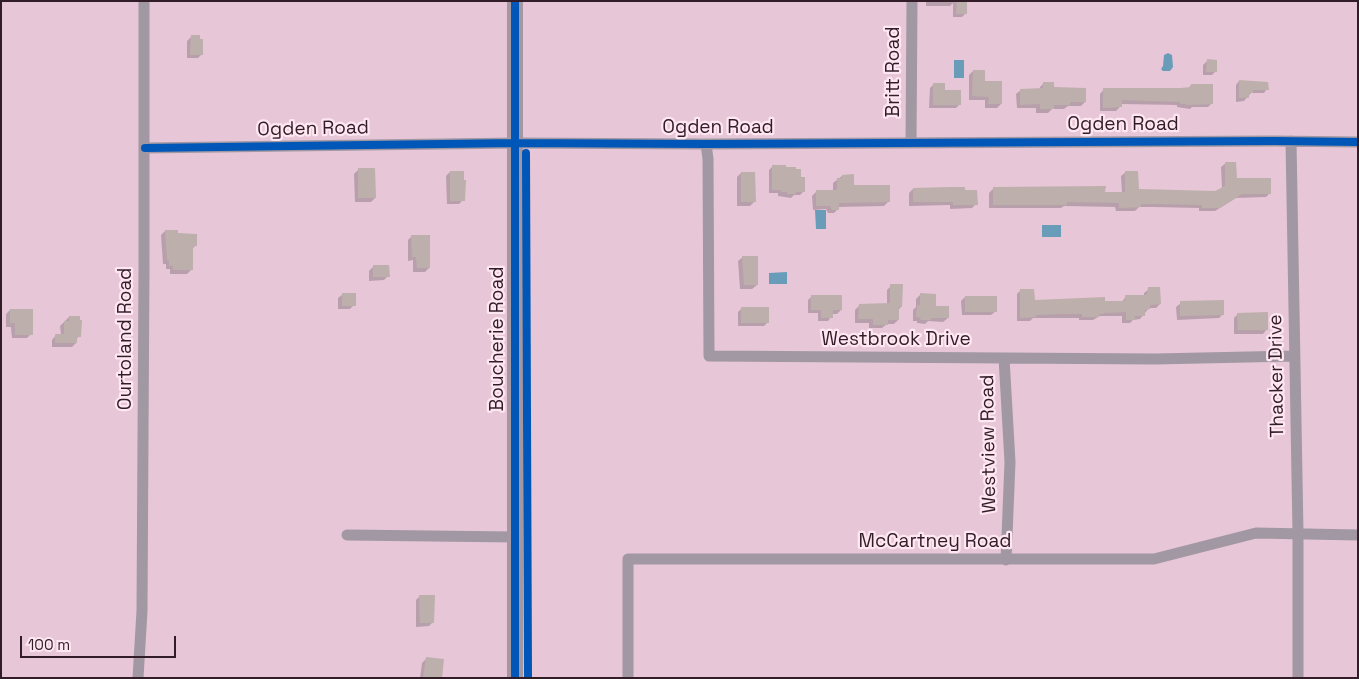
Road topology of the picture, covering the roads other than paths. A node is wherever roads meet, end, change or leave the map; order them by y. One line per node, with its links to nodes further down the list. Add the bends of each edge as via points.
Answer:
1 (144, 1): 9 (street, Ourtoland Road)
2 (516, 1): 5 (main road, Boucherie Road)
3 (912, 1): 6 (street, Britt Road)
4 (1291, 141): 6 (street, Ogden Road); 7 (street); 10 (street, Thacker Drive)
5 (515, 143): 8 (street, Ogden Road); 9 (street, Ogden Road); 15 (main road, Boucherie Road)
6 (911, 143): 8 (street, Ogden Road)
7 (1357, 143)
8 (706, 144): 11 (street, Westbrook Drive, via 709,356)
9 (144, 148): 17 (street, Ourtoland Road, via 142,611)
10 (1294, 356): 11 (street, Westbrook Drive); 12 (street, Thacker Drive)
11 (1004, 358): 16 (street, Westview Road, via 1010,462)
12 (1298, 533): 14 (street, McCartney Road); 16 (street, McCartney Road, via 1256,533 1154,559); 20 (street, Thacker Drive)
13 (347, 535): 15 (street)
14 (1358, 535)
15 (515, 537): 18 (main road, Boucherie Road)
16 (1006, 560): 19 (street, McCartney Road, via 628,559)
17 (138, 678)
18 (516, 678)
19 (628, 678)
20 (1298, 678)

